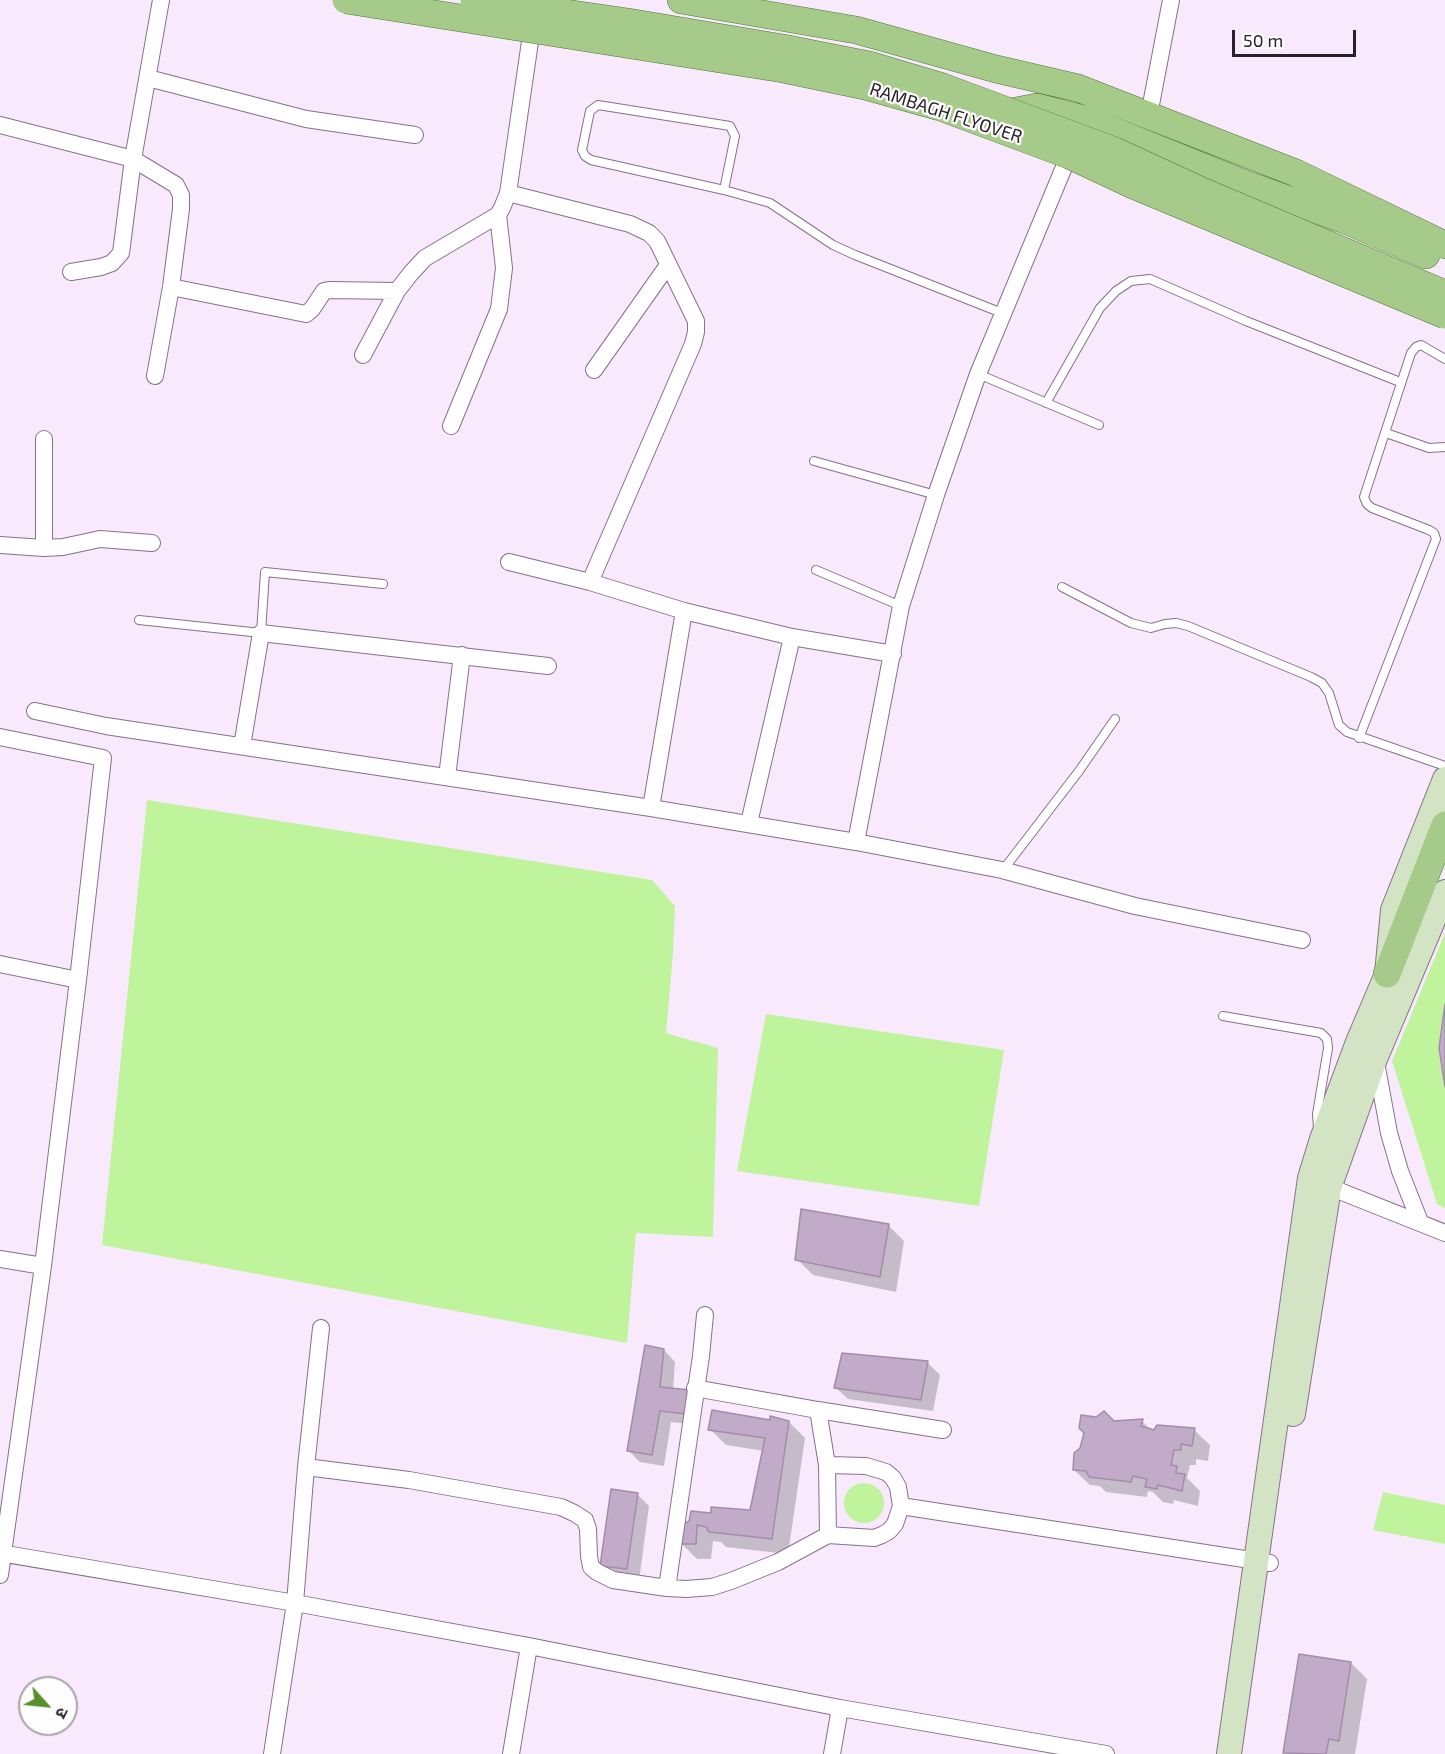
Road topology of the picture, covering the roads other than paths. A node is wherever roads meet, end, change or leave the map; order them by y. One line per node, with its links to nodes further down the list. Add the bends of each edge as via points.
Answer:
1 (161, 0): 8 (street)
2 (346, 0): 13 (main road, RAMBAGH FLYOVER, bridge, via 783,69 865,86 940,107)
3 (423, 0): 7 (main road)
4 (474, 0): 9 (main road, RAMBAGH FLYOVER, bridge, via 681,31 869,65)
5 (681, 0): 10 (main road, via 856,30 1078,87)
6 (1171, 0): 10 (street)
7 (535, 8): 16 (street); 25 (main road, via 597,28 760,54 877,79 1111,160)
8 (148, 78): 12 (street, via 306,119); 14 (street)
9 (1011, 112): 19 (main road, via 1037,108 1084,118); 24 (main road, RAMBAGH FLYOVER, bridge, via 1115,152)
10 (1149, 116): 18 (main road, via 1296,173)
11 (0, 125): 14 (street)
12 (415, 135)
13 (1068, 155): 26 (street); 27 (main road, RAMBAGH FLYOVER, bridge)
14 (132, 159): 21 (street, via 121,253 101,267); 22 (street, via 177,185 181,195)
15 (724, 190): 15 (lane, via 735,136 730,126 598,105 590,111 582,150 591,160); 26 (lane, via 770,203 833,245)
16 (508, 193): 17 (street); 20 (street, via 640,227 657,241)
17 (498, 215): 23 (street, via 425,258); 36 (street, via 504,268 499,309)
18 (1445, 245)
19 (1445, 263)
20 (668, 265): 30 (street); 47 (street, via 692,309 696,332)
21 (71, 272)
22 (171, 287): 23 (street, via 306,314 324,291); 32 (street)
23 (397, 291): 28 (street)
24 (1445, 294)
25 (1445, 304)
26 (1002, 314): 31 (street)
27 (1445, 315)
28 (363, 355)
29 (1445, 359): 33 (lane, via 1427,347 1416,347)
30 (594, 370)
31 (978, 374): 34 (lane); 41 (street)
32 (156, 376)
33 (1401, 382): 34 (lane, via 1150,279 1131,281 1100,308); 37 (lane)
34 (1046, 403): 35 (lane)
35 (1099, 425)
36 (451, 426)
37 (1386, 433): 39 (lane, via 1429,448); 61 (lane, via 1364,496 1367,504 1429,530 1436,538)
38 (44, 439): 44 (street)
39 (1445, 447)
40 (814, 460): 41 (lane)
41 (936, 495): 50 (street)
42 (152, 543): 44 (street, via 100,539)
43 (0, 545): 44 (street)
44 (44, 548)
45 (509, 562): 47 (street)
46 (816, 570): 50 (lane)
47 (590, 582): 51 (street)
48 (383, 584): 53 (lane, via 265,572)
49 (1062, 587): 61 (lane, via 1131,622 1151,628 1176,623 1188,626 1311,676 1329,693 1339,725)
50 (901, 606): 55 (street)
51 (684, 611): 54 (street); 66 (street)
52 (139, 620): 53 (lane)
53 (261, 633): 56 (street); 62 (street)
54 (792, 637): 55 (street); 67 (street)
55 (893, 654): 69 (street)
56 (462, 655): 57 (street); 64 (street)
57 (548, 666)
58 (35, 711): 62 (street)
59 (1115, 719): 70 (lane)
60 (0, 737): 75 (street, via 103,758)
61 (1359, 738): 63 (lane)
62 (242, 746): 64 (street)
63 (1445, 766)
64 (447, 777): 66 (street)
65 (1445, 779): 74 (street, via 1393,910)
66 (651, 808): 67 (street)
67 (749, 823): 69 (street)
68 (1445, 825): 74 (main road)
69 (856, 842): 70 (street)
70 (1002, 870): 72 (street, via 1135,906)
71 (1445, 892): 77 (street)
72 (1302, 940)
73 (0, 964): 75 (street)
74 (1387, 974): 78 (street)
75 (78, 980): 83 (street)
76 (1223, 1016): 78 (lane, via 1321,1033 1328,1039 1316,1121)
77 (1375, 1059): 79 (street); 80 (street, via 1389,1133)
78 (1322, 1139): 79 (street)
79 (1320, 1183): 80 (street); 94 (street)
80 (1420, 1222): 81 (street)
81 (1445, 1233)
82 (0, 1258): 83 (street)
83 (43, 1266): 93 (street)
84 (705, 1315): 86 (street)
85 (321, 1328): 90 (street)
86 (695, 1388): 87 (street); 96 (street)
87 (818, 1410): 88 (street); 89 (street)
88 (943, 1430)
89 (827, 1465): 91 (street, via 866,1466 886,1472 898,1487); 92 (street)
90 (306, 1467): 96 (street, via 409,1480 561,1507 585,1520 591,1567 597,1572 613,1580); 97 (street)
91 (901, 1506): 92 (street, via 895,1524 882,1535); 94 (street)
92 (828, 1535): 96 (street, via 731,1581 712,1587)
93 (1, 1553): 95 (street); 97 (street)
94 (1263, 1562): 104 (street); 105 (street)
95 (0, 1575)
96 (667, 1588)
97 (295, 1603): 98 (street); 100 (street)
98 (529, 1646): 99 (street); 101 (street)
99 (840, 1708): 102 (street); 103 (street)
100 (272, 1754)
101 (512, 1754)
102 (832, 1754)
103 (1106, 1754)
104 (1229, 1754)
105 (1242, 1754)

